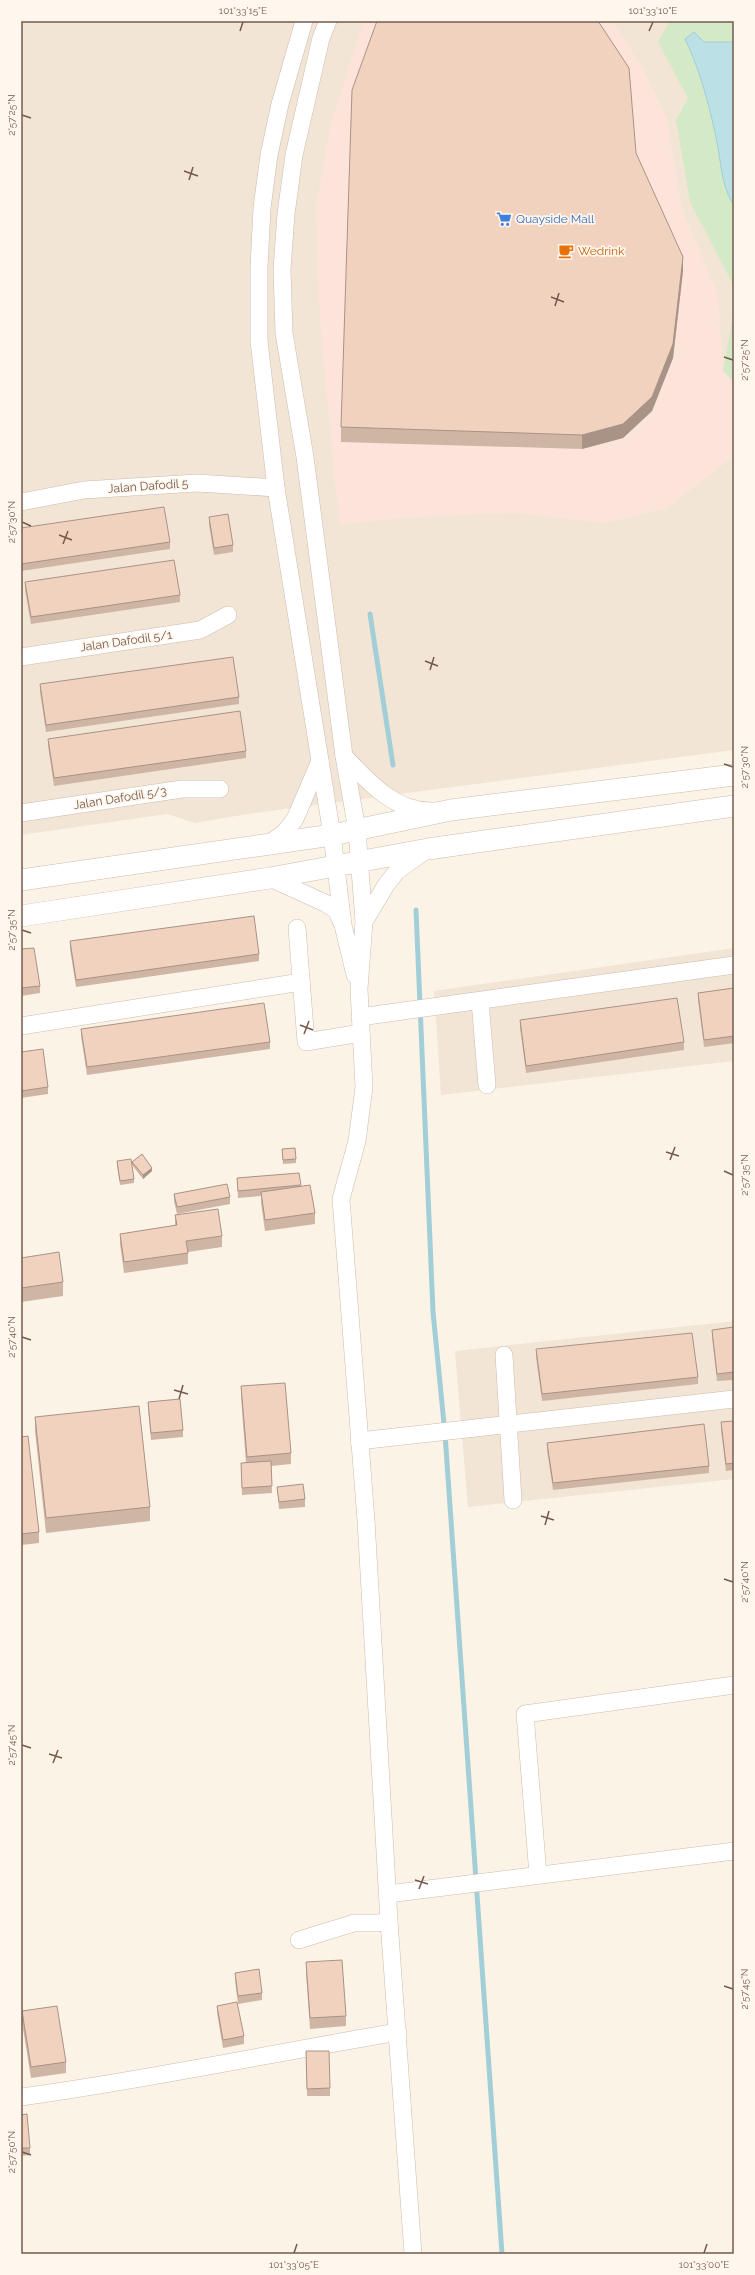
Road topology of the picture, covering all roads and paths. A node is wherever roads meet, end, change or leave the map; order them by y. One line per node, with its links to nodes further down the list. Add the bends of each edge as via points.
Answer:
1 (304, 21): 3 (street, via 280,104 269,155 262,216 259,341)
2 (328, 21): 7 (street, via 321,38 294,155 282,268 283,326 305,457)
3 (276, 488): 4 (street, Jalan Dafodil 5, via 197,483 84,490); 8 (street)
4 (21, 502)
5 (228, 616): 6 (street, Jalan Dafodil 5/1, via 200,630)
6 (21, 657)
7 (344, 756): 12 (street, via 384,796 423,811); 14 (street)
8 (320, 761): 15 (street); 16 (street, via 295,819 284,832)
9 (734, 775): 12 (street)
10 (220, 789): 13 (street, Jalan Dafodil 5/3, via 182,789)
11 (734, 806): 17 (street)
12 (451, 810): 14 (street)
13 (21, 813)
14 (357, 830): 15 (street); 18 (street)
15 (332, 835): 16 (street); 19 (street)
16 (270, 842): 21 (street)
17 (428, 849): 18 (street); 23 (street, via 397,871)
18 (359, 860): 19 (street); 23 (street)
19 (336, 865): 20 (street); 24 (street)
20 (270, 878): 22 (street); 24 (street, via 336,910)
21 (21, 880)
22 (21, 916)
23 (364, 922): 28 (street)
24 (343, 925): 28 (street)
25 (297, 928): 27 (street)
26 (734, 965): 29 (street)
27 (301, 982): 30 (street, via 306,1042); 31 (street)
28 (359, 988): 30 (street)
29 (480, 1001): 30 (street, via 420,1009); 32 (street)
30 (361, 1025): 36 (street, via 364,1087 357,1141 341,1199)
31 (21, 1026)
32 (487, 1085)
33 (504, 1355): 35 (street)
34 (734, 1399): 35 (street)
35 (508, 1424): 36 (street); 37 (street)
36 (359, 1441): 41 (street)
37 (513, 1500)
38 (734, 1684): 40 (street, via 525,1714)
39 (734, 1851): 40 (street)
40 (538, 1875): 41 (street)
41 (388, 1894): 42 (street)
42 (384, 1922): 43 (street, via 354,1923); 44 (street)
43 (299, 1940)
44 (398, 2032): 45 (street, via 285,2050 86,2088); 46 (street)
45 (21, 2096)
46 (413, 2254)

